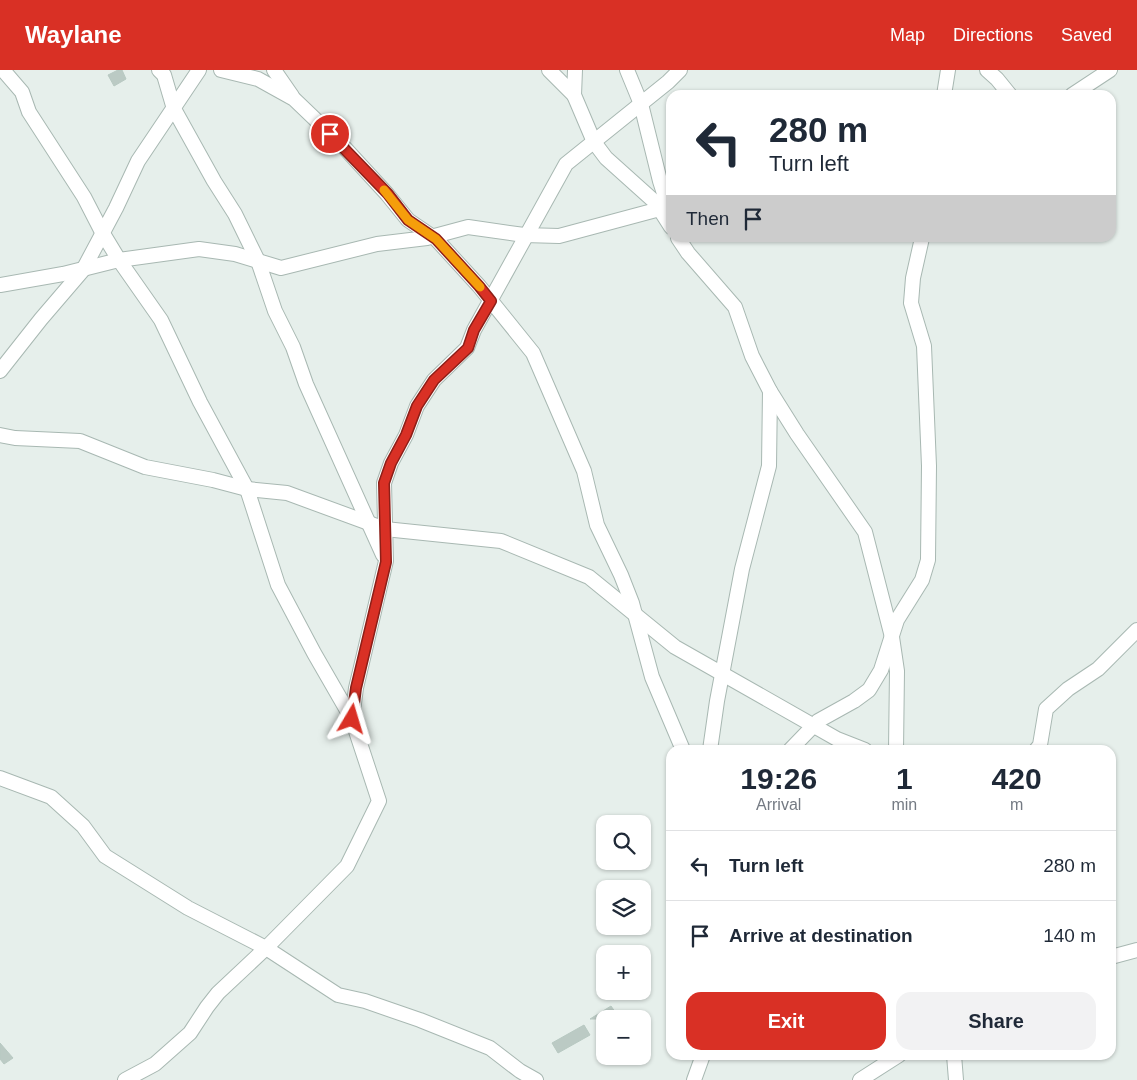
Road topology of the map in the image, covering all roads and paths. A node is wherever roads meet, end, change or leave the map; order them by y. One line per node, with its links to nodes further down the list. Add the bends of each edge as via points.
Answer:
1 (3, 70): 22 (street, via 22,92 29,112 84,196)
2 (159, 70): 19 (street, via 164,75)
3 (199, 70): 19 (street)
4 (221, 70): 17 (street, via 258,79)
5 (274, 70): 17 (street)
6 (549, 70): 16 (street)
7 (575, 70): 16 (street)
8 (628, 70): 18 (street)
9 (680, 70): 18 (street)
10 (948, 70): 13 (street)
11 (986, 70): 14 (street)
12 (1110, 70): 15 (street)
13 (945, 90)
14 (1006, 90)
15 (1080, 90)
16 (574, 95): 20 (street)
17 (294, 99): 24 (street, via 342,145 408,220)
18 (641, 104): 20 (street); 21 (street)
19 (174, 109): 22 (street, via 138,161); 28 (street, via 235,214)
20 (594, 142): 21 (street, via 606,158 655,202); 23 (street, via 566,164)
21 (666, 207): 23 (street, via 559,236)
22 (102, 232): 27 (street); 29 (street)
23 (527, 235): 24 (street, via 468,227); 31 (street)
24 (432, 236): 28 (street, via 377,244 281,268); 31 (street)
25 (681, 242): 33 (street, via 735,307 752,356)
26 (921, 242): 41 (street, via 911,303 924,346 929,466 928,560 922,580 897,620)
27 (119, 260): 28 (street, via 199,249); 29 (street); 35 (street, via 161,320)
28 (258, 261): 36 (street, via 306,384)
29 (84, 270): 30 (street); 32 (street)
30 (0, 285)
31 (491, 301): 37 (street, via 474,330 468,348 434,380 417,406 384,483); 39 (street, via 533,353 541,368 584,471 598,525)
32 (0, 371)
33 (770, 391): 41 (street, via 865,532); 42 (street, via 769,466 742,569)
34 (0, 435): 35 (street, via 80,441 145,467)
35 (246, 489): 36 (street, via 287,493); 43 (street, via 278,585)
36 (369, 522): 37 (street); 38 (street)
37 (385, 529): 38 (street); 39 (street, via 501,541 589,577)
38 (386, 562): 43 (street, via 356,688)
39 (635, 614): 42 (street, via 675,647); 45 (street, via 652,678)
40 (1137, 630): 50 (street, via 1098,669 1046,709)
41 (892, 637): 44 (street, via 869,690); 49 (street, via 896,671)
42 (722, 674): 44 (street); 46 (street)
43 (352, 719): 52 (street, via 379,801 347,866)
44 (813, 725): 47 (street); 48 (street)
45 (680, 745)
46 (711, 745)
47 (795, 745)
48 (852, 745)
49 (896, 745)
50 (1040, 745)
51 (0, 778): 52 (street, via 51,797 83,826 105,856 188,908)
52 (266, 948): 58 (street, via 218,993 190,1033 167,1055); 59 (street, via 338,995 420,1020 490,1048 520,1072)
53 (1137, 950): 54 (street)
54 (1116, 955)
55 (701, 1060): 60 (street)
56 (890, 1060): 61 (street)
57 (954, 1060): 62 (street)
58 (125, 1080)
59 (536, 1080)
60 (694, 1080)
61 (860, 1080)
62 (956, 1080)

